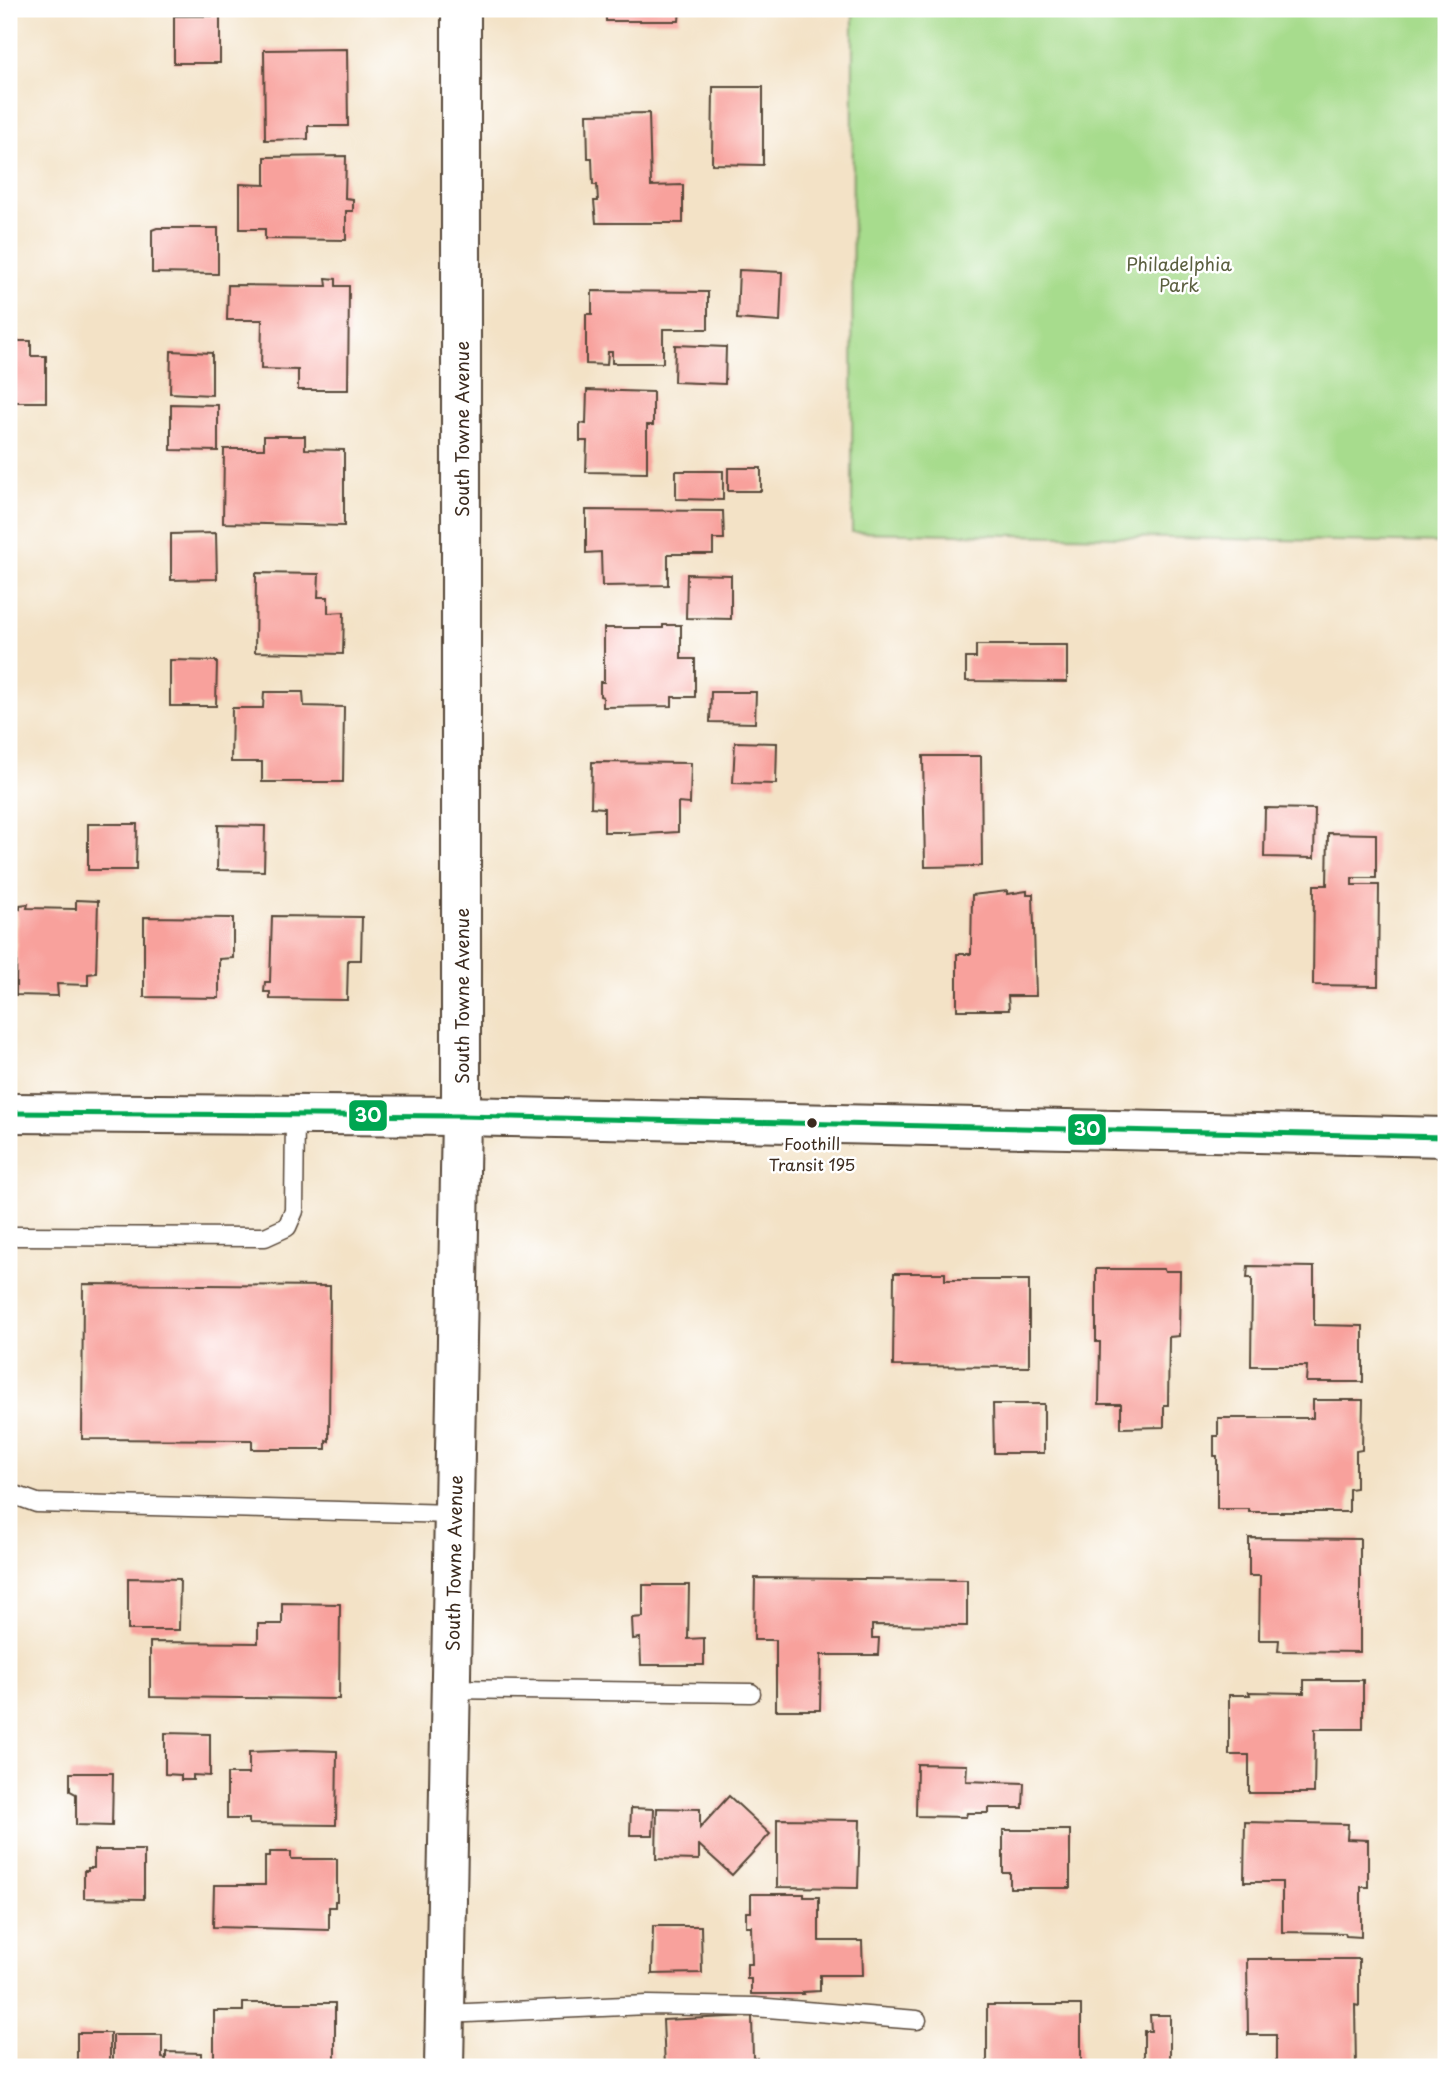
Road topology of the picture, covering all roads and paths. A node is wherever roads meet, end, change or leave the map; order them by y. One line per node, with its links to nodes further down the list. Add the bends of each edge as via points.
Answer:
1 (461, 9): 4 (street, South Towne Avenue)
2 (9, 1113): 3 (street)
3 (295, 1115): 4 (street); 6 (lane, via 294,1211 287,1227 265,1237)
4 (461, 1116): 5 (street); 8 (street, South Towne Avenue)
5 (1446, 1137)
6 (9, 1236)
7 (9, 1493): 8 (lane, via 37,1503)
8 (453, 1514): 9 (street, South Towne Avenue)
9 (450, 1689): 10 (lane); 11 (street, South Towne Avenue)
10 (751, 1693)
11 (445, 2014): 12 (lane, via 647,2005 755,2007); 13 (street, South Towne Avenue)
12 (917, 2020)
13 (444, 2067)

